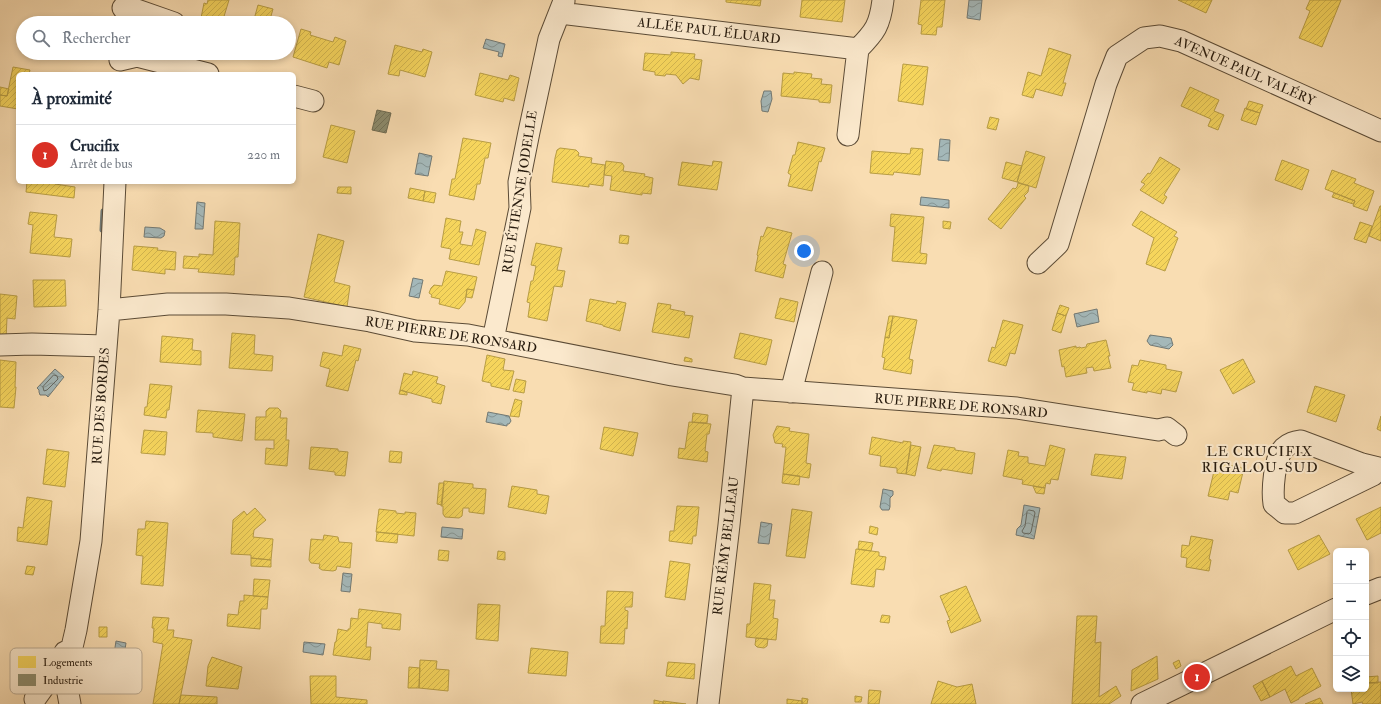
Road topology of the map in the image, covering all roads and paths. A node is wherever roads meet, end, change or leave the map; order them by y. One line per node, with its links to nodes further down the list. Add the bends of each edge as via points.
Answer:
1 (883, 0): 5 (street, via 878,23)
2 (562, 7): 5 (street, ALLÉE PAUL ÉLUARD); 14 (street, RUE ÉTIENNE JODELLE, via 549,39 529,132 519,182 519,215)
3 (123, 10): 4 (street, via 131,8)
4 (154, 16)
5 (858, 49): 9 (street)
6 (153, 60): 7 (street)
7 (200, 72)
8 (1380, 128): 11 (street, AVENUE PAUL VALÉRY, via 1181,41 1160,36 1144,38 1117,56 1106,84 1058,244)
9 (848, 135)
10 (115, 184): 13 (street, RUE DES BORDES)
11 (1038, 263)
12 (822, 272): 18 (street)
13 (109, 310): 14 (street, RUE PIERRE DE RONSARD, via 175,304 289,308 415,331 468,335); 16 (street, RUE DES BORDES)
14 (493, 340): 17 (street, RUE PIERRE DE RONSARD)
15 (0, 345): 16 (street)
16 (106, 346): 24 (street, RUE DES BORDES, via 91,541)
17 (743, 388): 18 (street, RUE PIERRE DE RONSARD); 30 (street, RUE RÉMY BELLEAU)
18 (791, 392): 19 (street, RUE PIERRE DE RONSARD, via 1017,408 1158,430 1167,428)
19 (1176, 435)
20 (1380, 468): 20 (street, via 1362,464 1301,441 1291,443 1278,456 1272,494 1274,504 1285,514 1295,513 1373,475)
21 (1381, 588): 22 (street)
22 (1369, 593)
23 (1333, 609): 31 (street)
24 (76, 630): 25 (street, RUE DES BORDES); 26 (street, RUE DES BORDES)
25 (67, 648)
26 (72, 648)
27 (68, 694): 29 (street, RUE DES BORDES)
28 (29, 701): 29 (street, via 53,699)
29 (69, 704)
30 (708, 704)
31 (1142, 704)

